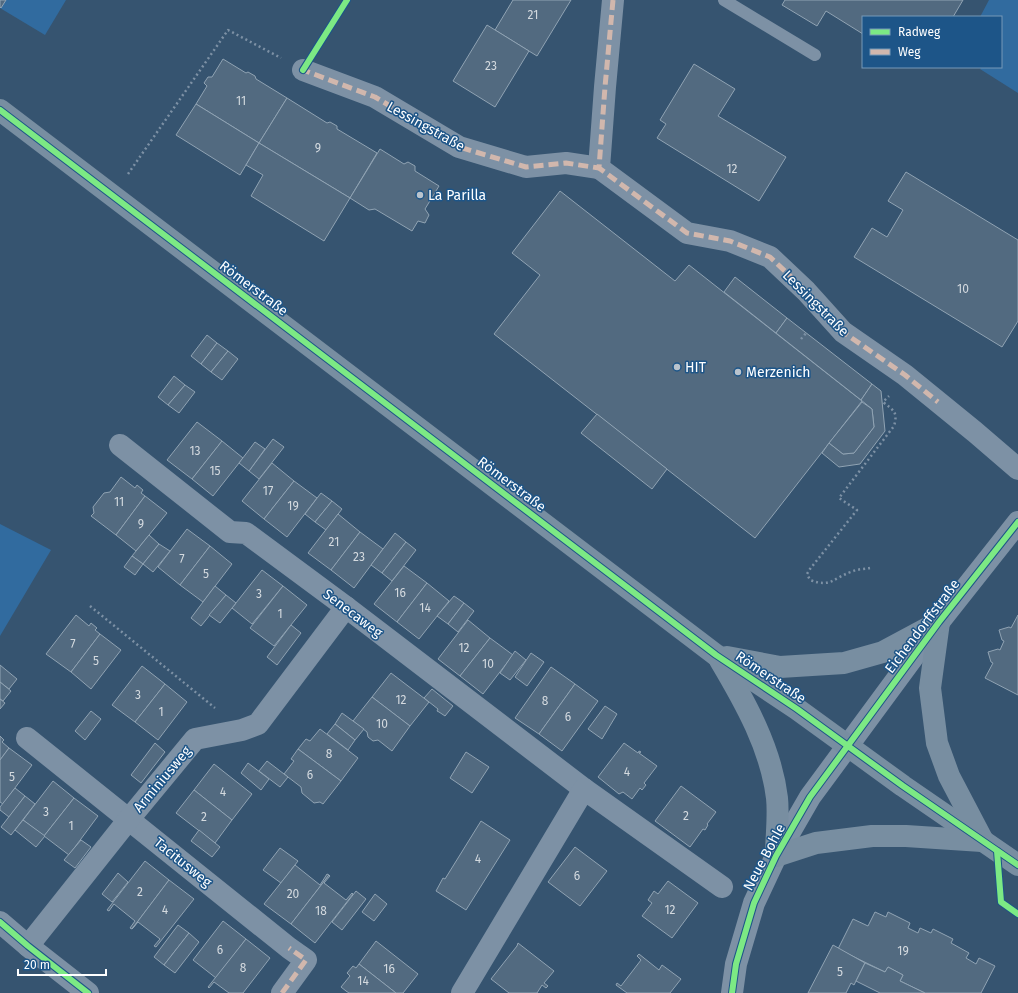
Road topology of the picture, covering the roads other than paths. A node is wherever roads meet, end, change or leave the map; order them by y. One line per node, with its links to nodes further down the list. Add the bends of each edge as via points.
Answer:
1 (613, 0): 6 (street)
2 (724, 0): 3 (lane)
3 (815, 55)
4 (304, 70): 6 (street, Lessingstraße, via 375,97 458,147 526,167 566,163)
5 (0, 110): 12 (main road, Römerstraße)
6 (599, 168): 8 (street, Lessingstraße, via 687,233 730,242 770,257 806,291 843,332 905,375)
7 (120, 445): 10 (street, Senecaweg, via 230,532 246,533)
8 (1018, 469)
9 (1018, 522): 11 (street, Eichendorffstraße)
10 (346, 608): 15 (street, Senecaweg); 16 (street, Arminiusweg, via 258,724 242,730 195,738)
11 (939, 622): 12 (main road, via 883,652 844,663 780,668); 14 (street, Eichendorffstraße); 17 (main road, via 930,688 937,743 949,776)
12 (716, 654): 14 (main road, Römerstraße); 18 (main road, via 741,696 767,753 777,798)
13 (28, 738): 16 (street, Tacitusweg)
14 (848, 747): 17 (main road, Römerstraße); 18 (street, Neue Bohle, via 810,797)
15 (584, 789): 20 (street, Neue Bohle); 25 (street)
16 (129, 819): 22 (street, Arminiusweg); 24 (street, Tacitusweg, via 306,960)
17 (983, 842): 18 (main road, via 872,836 816,843); 19 (main road, Römerstraße)
18 (776, 856): 26 (street, Neue Bohle, via 754,903 736,964)
19 (1018, 865)
20 (722, 887)
21 (0, 922): 22 (street)
22 (28, 946): 23 (street)
23 (88, 993)
24 (282, 993)
25 (462, 993)
26 (732, 993)

